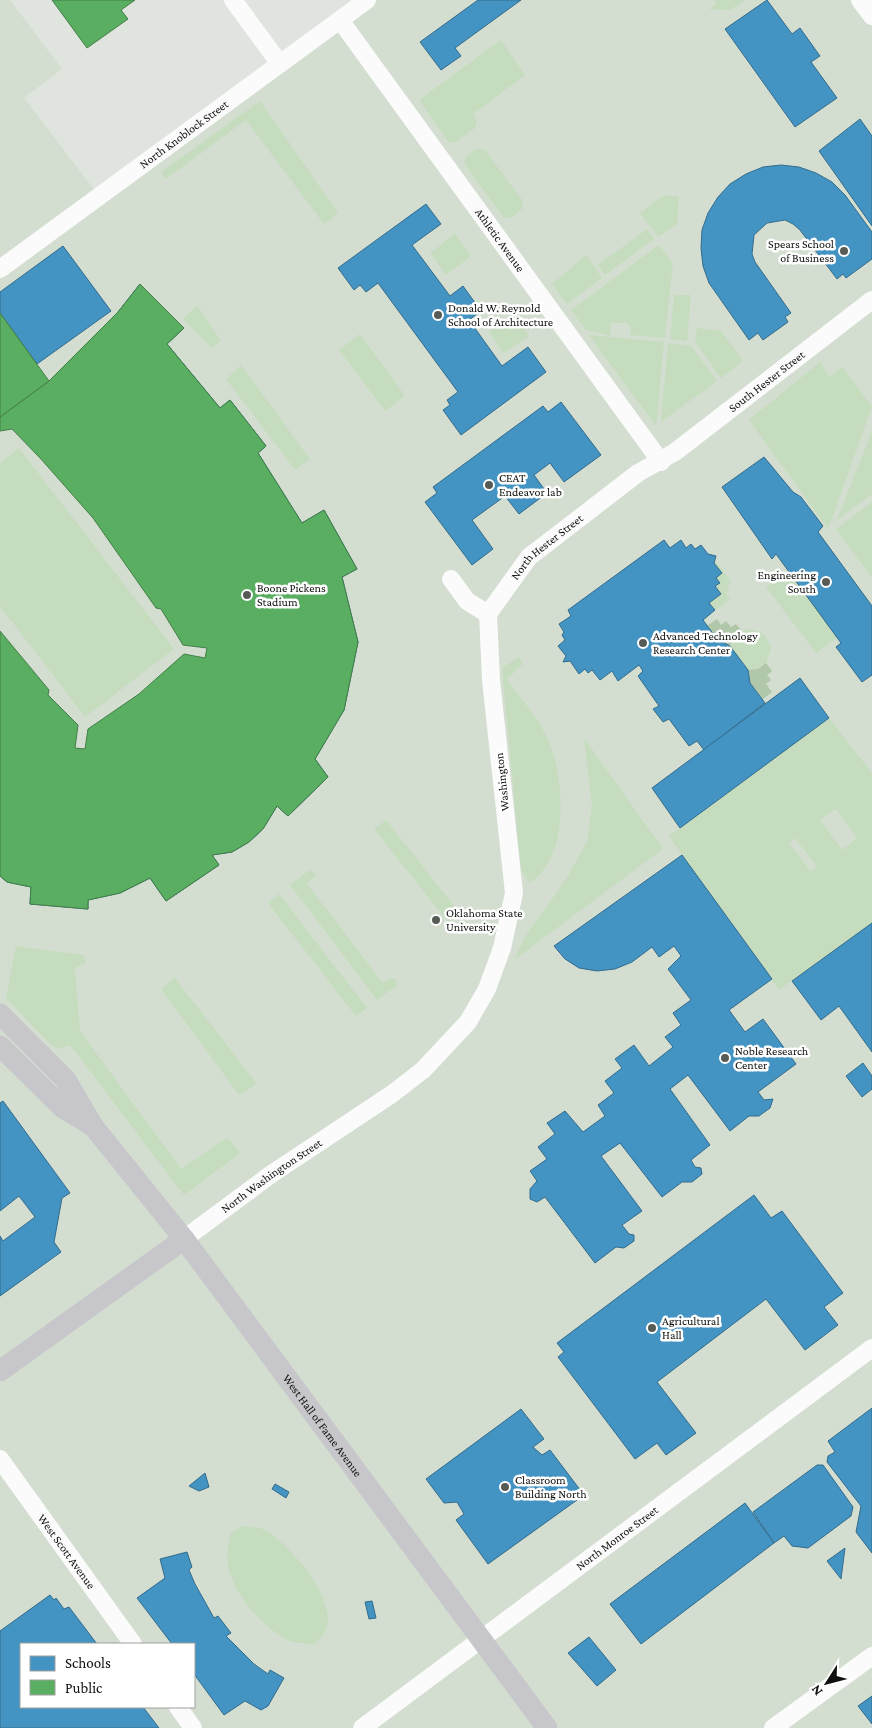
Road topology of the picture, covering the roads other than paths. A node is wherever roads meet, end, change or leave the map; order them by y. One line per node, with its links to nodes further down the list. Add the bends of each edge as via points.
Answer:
1 (233, 0): 6 (street)
2 (367, 0): 5 (street, North Knoblock Street)
3 (860, 0): 4 (street)
4 (872, 16)
5 (340, 20): 6 (street, North Knoblock Street); 9 (street, Athletic Avenue)
6 (280, 64): 7 (street, North Knoblock Street)
7 (0, 269)
8 (872, 300): 9 (street, South Hester Street)
9 (661, 462): 11 (street, North Hester Street, via 638,473 529,557)
10 (451, 579): 11 (street, via 467,601)
11 (488, 614): 12 (street, Washington, via 491,680 514,893)
12 (502, 948): 16 (street, North Washington Street, via 487,989 468,1022 435,1060 406,1084 270,1175)
13 (0, 1014): 15 (main road, West Hall of Fame Avenue, via 66,1080)
14 (0, 1046): 15 (main road, West Hall of Fame Avenue, via 63,1108)
15 (93, 1126): 16 (main road, West Hall of Fame Avenue)
16 (184, 1239): 18 (main road, North Washington Street); 20 (main road, West Hall of Fame Avenue)
17 (872, 1348): 20 (street, North Monroe Street)
18 (0, 1371)
19 (0, 1460): 21 (street, West Scott Avenue)
20 (481, 1638): 25 (street, North Monroe Street); 26 (main road, West Hall of Fame Avenue)
21 (132, 1643)
22 (872, 1656): 27 (street)
23 (179, 1708): 24 (street)
24 (193, 1728)
25 (362, 1728)
26 (547, 1728)
27 (773, 1728)

